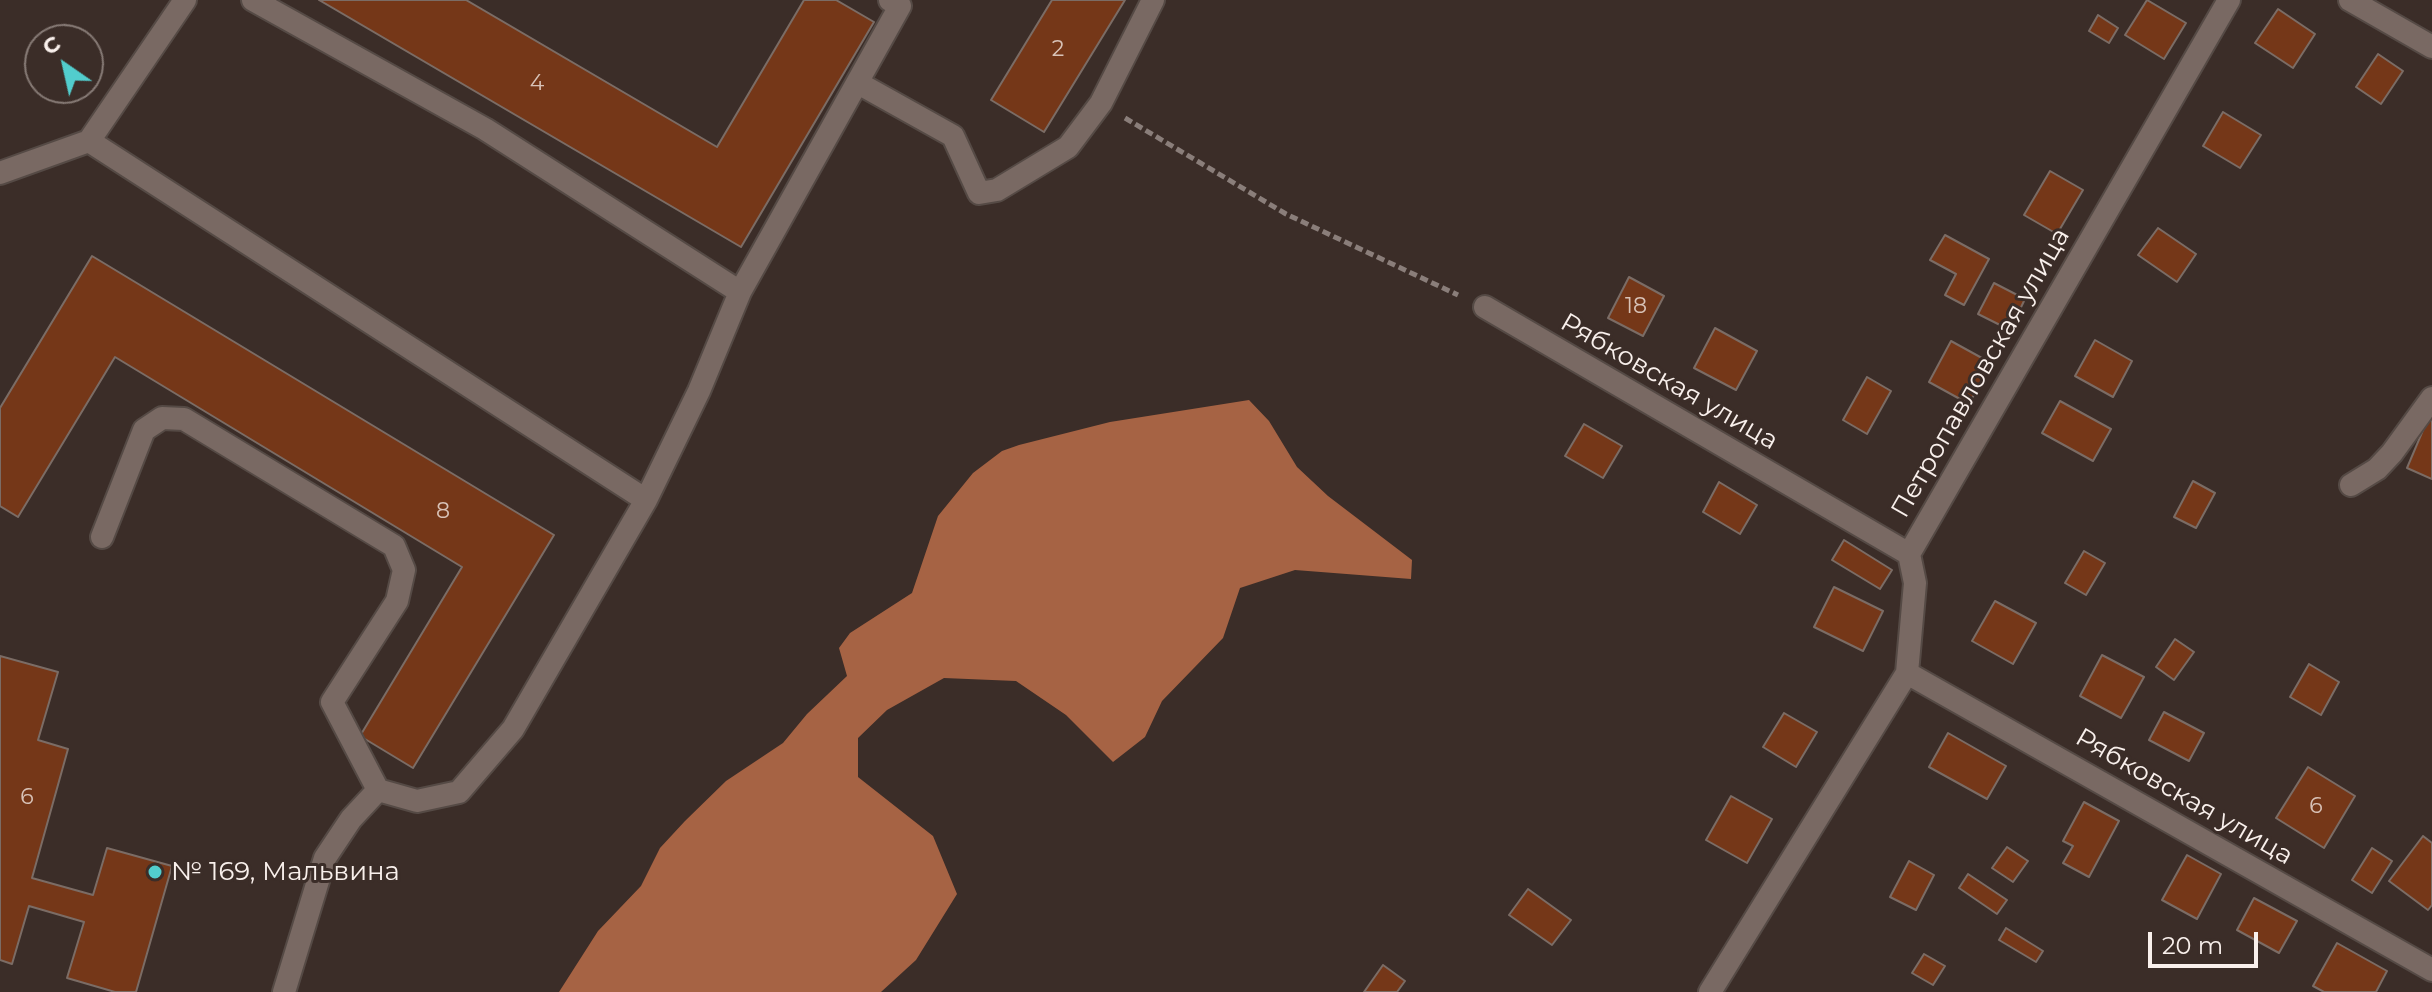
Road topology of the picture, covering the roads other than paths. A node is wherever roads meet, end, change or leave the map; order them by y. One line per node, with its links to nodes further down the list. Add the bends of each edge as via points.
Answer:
1 (185, 0): 9 (street)
2 (253, 0): 11 (street, via 485,129)
3 (890, 0): 8 (street, via 900,6)
4 (1153, 0): 8 (street, via 1101,103 1068,147 997,190 979,193 953,136)
5 (2229, 0): 17 (street, Петропавловская улица)
6 (2350, 0): 7 (street)
7 (2432, 47)
8 (858, 83): 11 (street)
9 (89, 141): 10 (street); 15 (street)
10 (0, 173)
11 (740, 292): 15 (street)
12 (1485, 307): 17 (street, Рябковская улица)
13 (2432, 398): 14 (street, via 2385,461)
14 (2351, 485)
15 (646, 500): 19 (street, via 513,729 459,792 417,801)
16 (102, 537): 19 (street, via 144,430 162,418 184,419 394,546 404,570 397,601 332,702)
17 (1909, 554): 18 (street, Петропавловская улица, via 1915,583)
18 (1907, 673): 20 (street, Рябковская улица); 22 (street, Петропавловская улица)
19 (378, 790): 21 (street, via 325,858)
20 (2432, 970)
21 (284, 992)
22 (1710, 992)

